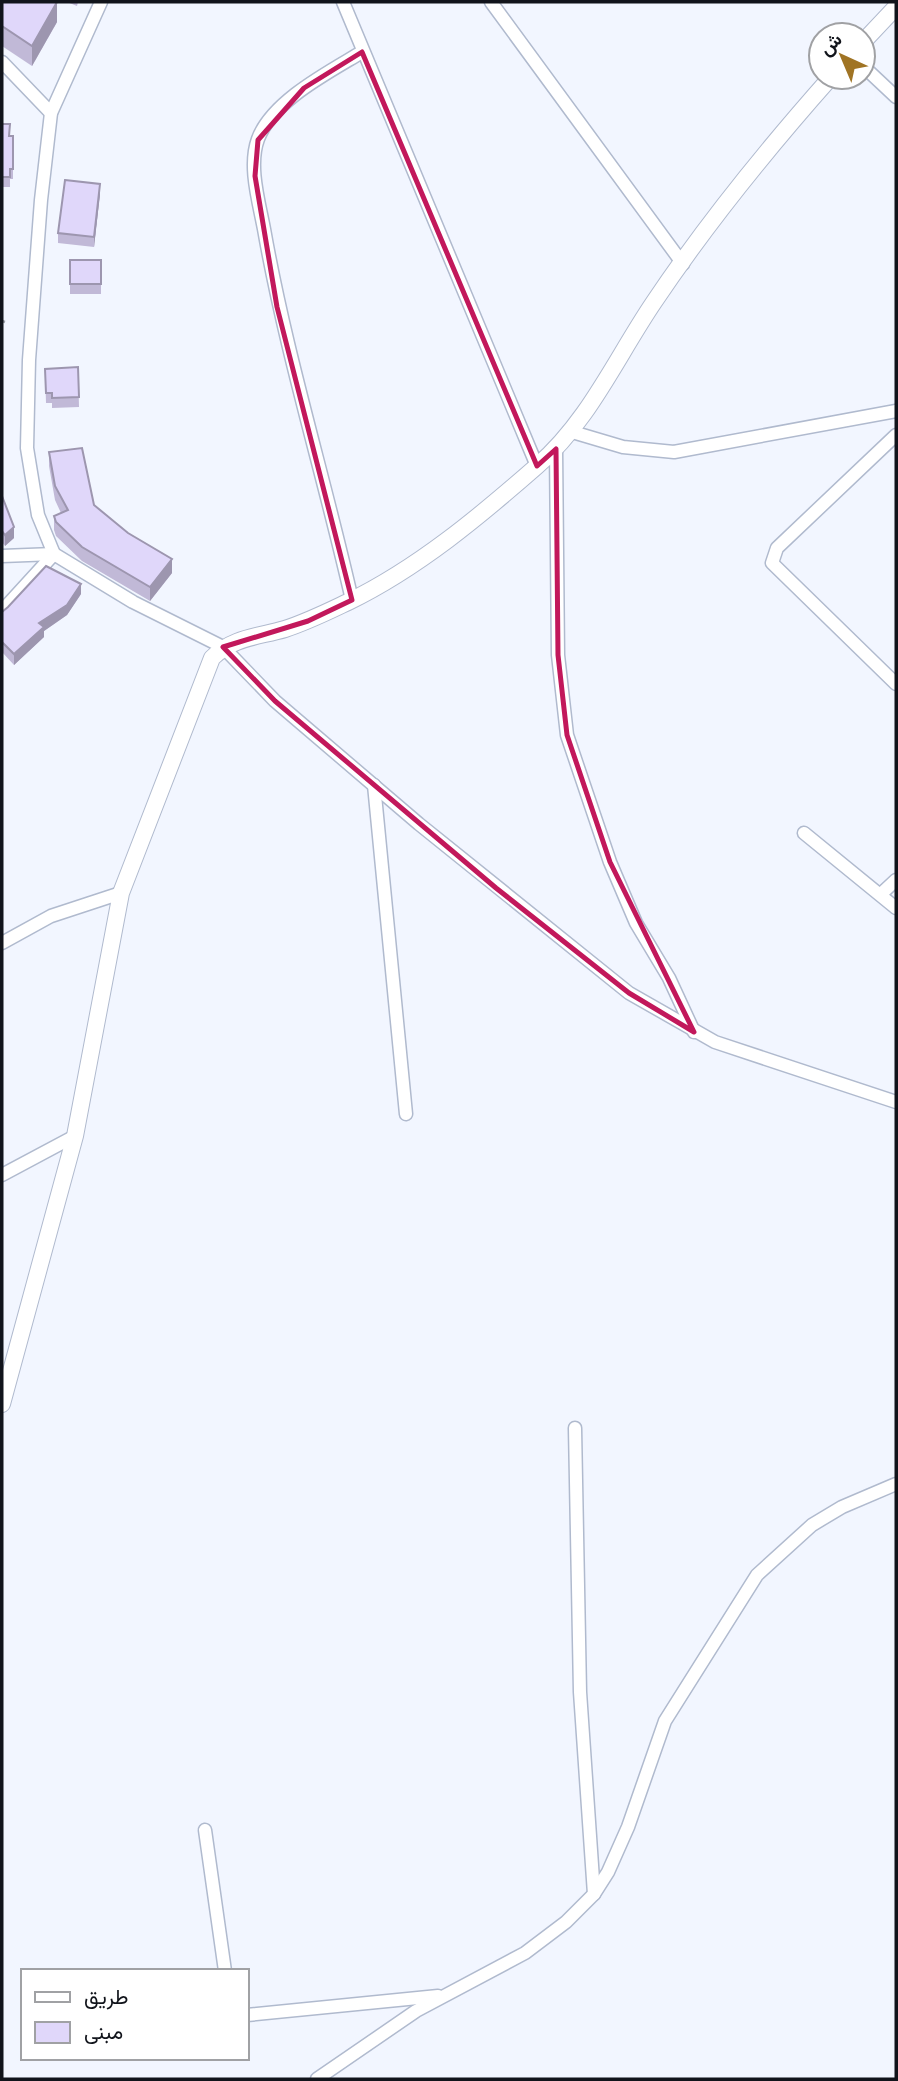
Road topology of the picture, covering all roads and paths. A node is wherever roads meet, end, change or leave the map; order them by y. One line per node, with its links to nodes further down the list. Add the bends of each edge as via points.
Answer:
1 (101, 2): 11 (street)
2 (343, 2): 6 (street)
3 (491, 2): 12 (street)
4 (896, 6): 5 (street)
5 (877, 27)
6 (362, 52): 17 (street); 20 (street, via 304,88 273,116 258,140 255,176 277,307)
7 (2, 62): 11 (street)
8 (877, 79): 10 (street)
9 (819, 91): 12 (street, via 749,173)
10 (896, 97)
11 (51, 113): 18 (street, via 29,360 27,448 38,515)
12 (683, 264): 14 (street, via 640,323 596,398)
13 (896, 411): 14 (street, via 674,452 623,447)
14 (569, 431): 16 (street)
15 (896, 435): 23 (street, via 777,548 772,563)
16 (556, 449): 17 (street); 31 (street, via 558,655 567,735 636,923)
17 (537, 466): 20 (street, via 412,565)
18 (54, 554): 19 (street); 21 (street); 22 (street, via 133,603)
19 (2, 556)
20 (352, 600): 22 (street, via 307,621)
21 (2, 611)
22 (223, 647): 24 (street, via 275,701); 27 (street, via 212,657)
23 (896, 684)
24 (374, 785): 31 (street, via 629,993); 33 (street)
25 (804, 833): 28 (street)
26 (896, 880): 28 (street)
27 (121, 893): 30 (street, via 51,916); 34 (street)
28 (880, 894): 29 (street)
29 (896, 908)
30 (2, 943)
31 (694, 1032): 32 (street, via 748,1056)
32 (896, 1102)
33 (406, 1114)
34 (75, 1136): 35 (street); 36 (street)
35 (2, 1175)
36 (2, 1404)
37 (575, 1428): 40 (street, via 580,1692)
38 (896, 1484): 40 (street, via 852,1501 812,1525 757,1575 666,1721 628,1827)
39 (205, 1830): 41 (street)
40 (594, 1894): 42 (street, via 525,1953)
41 (225, 1969)
42 (444, 1995): 43 (street); 44 (street)
43 (248, 2015)
44 (317, 2079)

